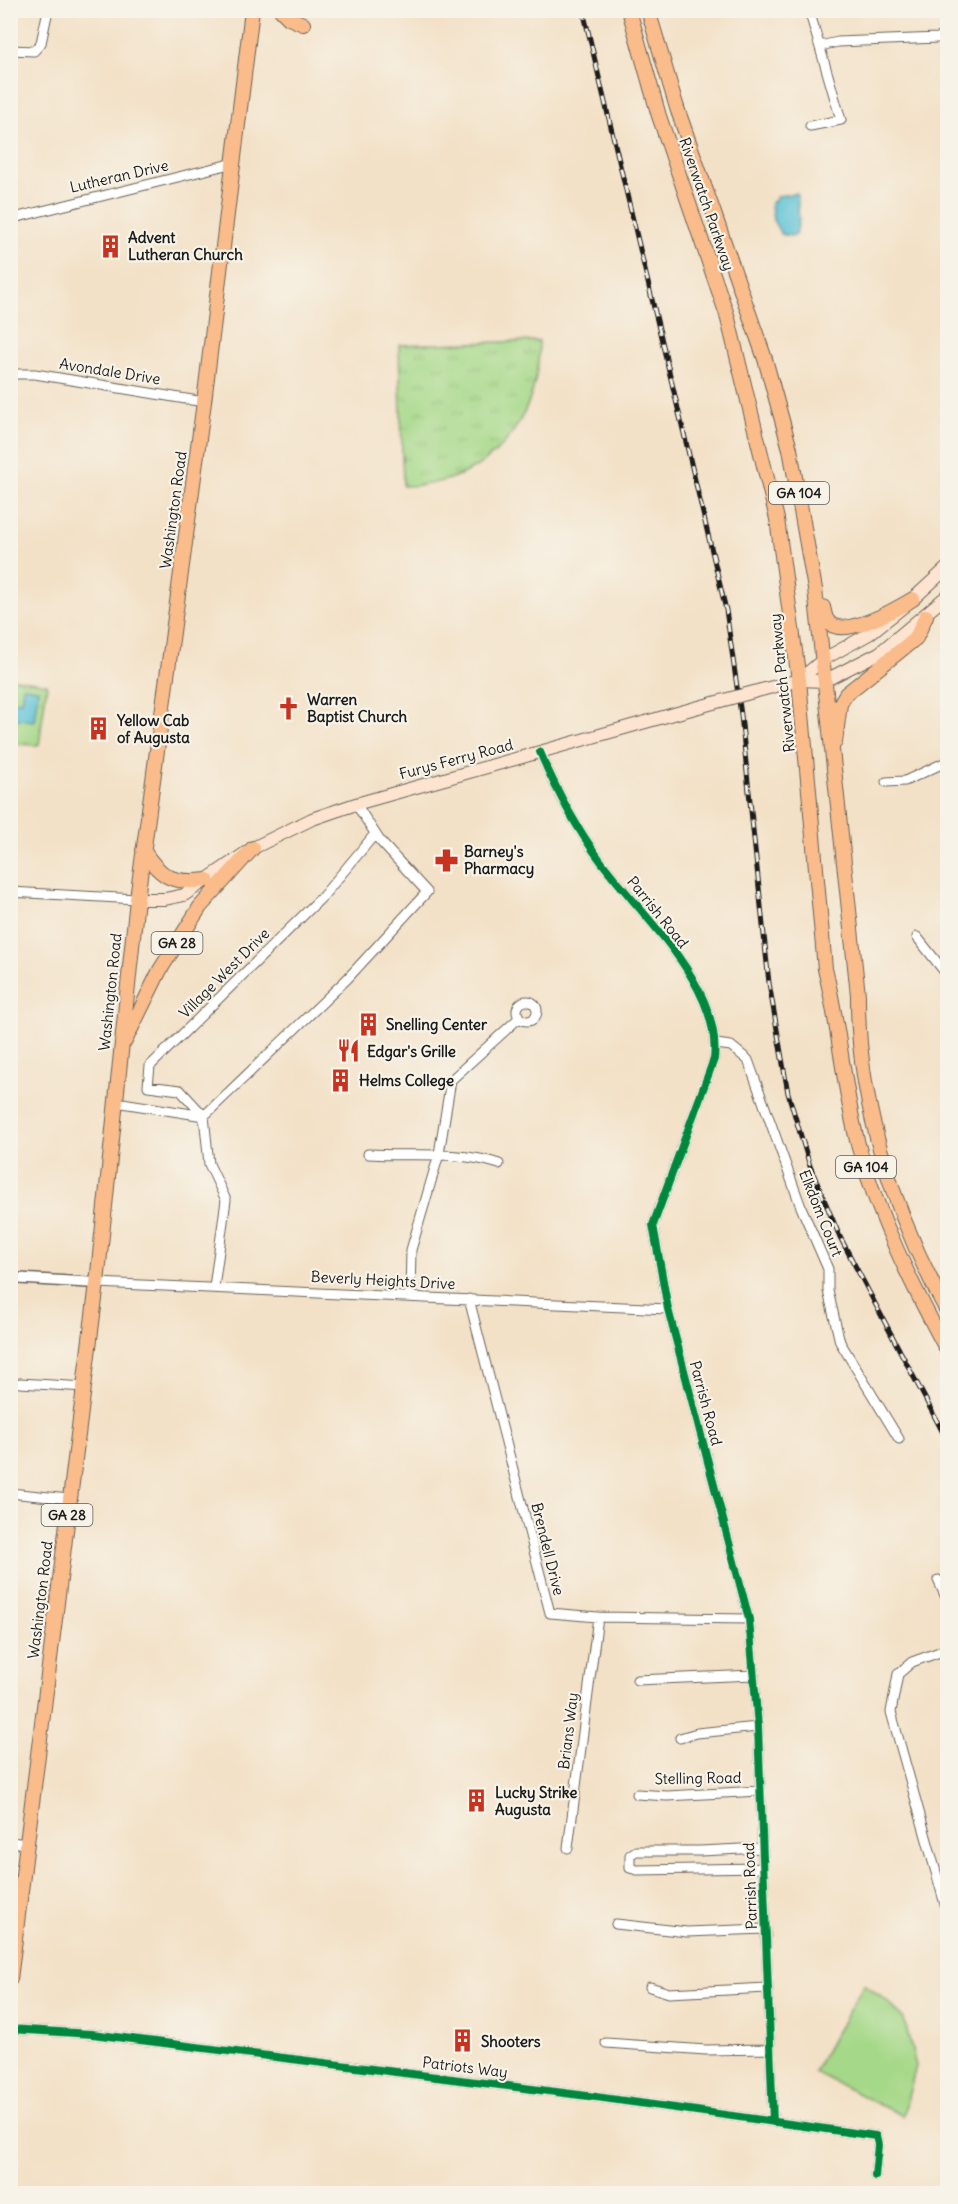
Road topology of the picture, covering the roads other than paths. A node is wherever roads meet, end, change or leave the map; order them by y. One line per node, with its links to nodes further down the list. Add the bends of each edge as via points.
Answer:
1 (48, 10): 10 (street, via 41,43 34,51)
2 (252, 10): 12 (main road, Washington Road)
3 (281, 10): 7 (main road)
4 (629, 10): 22 (main road, Riverwatch Parkway / GA 104, via 659,116 727,315 754,416 783,550)
5 (648, 10): 17 (main road, Riverwatch Parkway / GA 104, via 677,108 776,394)
6 (809, 10): 9 (street)
7 (303, 24)
8 (948, 34): 9 (street, via 938,38)
9 (819, 46): 11 (street, via 841,120)
10 (10, 50)
11 (810, 126)
12 (234, 163): 13 (street, Lutheran Drive); 15 (main road, Washington Road)
13 (10, 219)
14 (10, 374): 15 (street, Avondale Drive, via 35,374)
15 (204, 402): 31 (main road, Washington Road)
16 (948, 567): 19 (main road, Furys Ferry Road / GA 28)
17 (816, 589): 19 (main road, via 827,621 834,626 872,621); 21 (main road, Riverwatch Parkway / GA 104)
18 (948, 595): 20 (main road, Furys Ferry Road / GA 28)
19 (913, 599): 21 (main road, Furys Ferry Road / GA 28, via 869,634)
20 (926, 616): 23 (main road, Furys Ferry Road / GA 28, via 879,653); 25 (main road, via 916,638 846,694 840,704)
21 (824, 659): 22 (main road, Furys Ferry Road / GA 28); 23 (main road, Riverwatch Parkway / GA 104)
22 (799, 680): 23 (main road, Furys Ferry Road / GA 28); 24 (main road, Furys Ferry Road / GA 28, bridge); 52 (main road, Riverwatch Parkway / GA 104, via 825,969 859,1146 876,1199 916,1292)
23 (824, 681): 25 (main road, Riverwatch Parkway / GA 104)
24 (540, 752): 28 (main road, Furys Ferry Road / GA 28); 38 (street, Parrish Road, via 558,793 586,839 686,968 705,1006)
25 (832, 762): 51 (main road, Riverwatch Parkway / GA 104, via 858,995 858,1038 870,1107 896,1196)
26 (946, 766): 27 (street, via 906,781)
27 (886, 782)
28 (356, 804): 29 (street); 30 (main road, Furys Ferry Road / GA 28, via 312,819)
29 (375, 834): 41 (street, via 427,892 347,979); 41 (street, Village West Drive, via 323,896 150,1066 148,1086 180,1090)
30 (253, 848): 32 (main road, Furys Ferry Road / GA 28); 39 (main road, GA 28, via 200,906 159,970)
31 (143, 850): 32 (main road, via 152,865 170,879); 34 (main road, Washington Road)
32 (207, 880): 34 (main road, Furys Ferry Road / GA 28, via 184,895)
33 (10, 892): 34 (street)
34 (137, 899): 39 (main road, Washington Road / GA 28)
35 (916, 937): 36 (street)
36 (948, 976)
37 (519, 1018): 43 (street, via 451,1080)
38 (716, 1044): 50 (street, Parrish Road, via 714,1059 653,1225); 55 (street, Elkdom Court, via 731,1046 748,1060 801,1207 828,1269 830,1300 840,1342)
39 (120, 1051): 40 (main road, Washington Road / GA 28)
40 (116, 1102): 41 (street); 46 (main road, Washington Road / GA 28)
41 (204, 1116): 47 (street, via 209,1164 226,1200)
42 (368, 1154): 43 (street)
43 (439, 1154): 44 (street); 48 (street, via 411,1250)
44 (499, 1164)
45 (10, 1278): 46 (street)
46 (97, 1283): 47 (street, Beverly Heights Drive); 54 (main road, Washington Road / GA 28)
47 (214, 1287): 48 (street, Beverly Heights Drive)
48 (410, 1296): 49 (street, Beverly Heights Drive)
49 (469, 1299): 50 (street, Beverly Heights Drive); 60 (street, Brendell Drive, via 549,1613)
50 (668, 1309): 61 (street, Parrish Road)
51 (948, 1313)
52 (948, 1352)
53 (20, 1383): 54 (street)
54 (85, 1387): 57 (main road, Washington Road / GA 28)
55 (899, 1439)
56 (10, 1493): 57 (street)
57 (69, 1499): 70 (main road, Washington Road / GA 28)
58 (938, 1580): 59 (street)
59 (948, 1602)
60 (597, 1617): 61 (street, Brendell Drive); 71 (street, Brians Way)
61 (749, 1619): 63 (street, Parrish Road)
62 (948, 1649): 74 (street, via 912,1662 898,1674 891,1712)
63 (754, 1675): 64 (street); 65 (street, Parrish Road)
64 (637, 1680)
65 (758, 1727): 66 (street, via 697,1732); 67 (street, Parrish Road)
66 (680, 1738)
67 (760, 1791): 68 (street, Stelling Road); 72 (street, Parrish Road)
68 (637, 1794)
69 (10, 1842): 70 (street)
70 (28, 1844): 77 (main road, Washington Road / GA 28)
71 (568, 1848)
72 (762, 1848): 73 (street, Parrish Road); 73 (street, via 636,1851 628,1861 630,1868 637,1870)
73 (762, 1868): 76 (street, Parrish Road)
74 (948, 1915)
75 (616, 1924): 76 (street, via 687,1932)
76 (765, 1929): 79 (street, Parrish Road)
77 (10, 1979)
78 (650, 1987): 79 (street, via 669,1993)
79 (767, 1988): 82 (street, Parrish Road)
80 (10, 2029): 83 (street, Patriots Way, via 103,2035)
81 (606, 2043): 82 (street, via 706,2050)
82 (770, 2049): 83 (street, Parrish Road)
83 (772, 2122): 84 (street, Patriots Way, via 876,2136)
84 (875, 2175)

